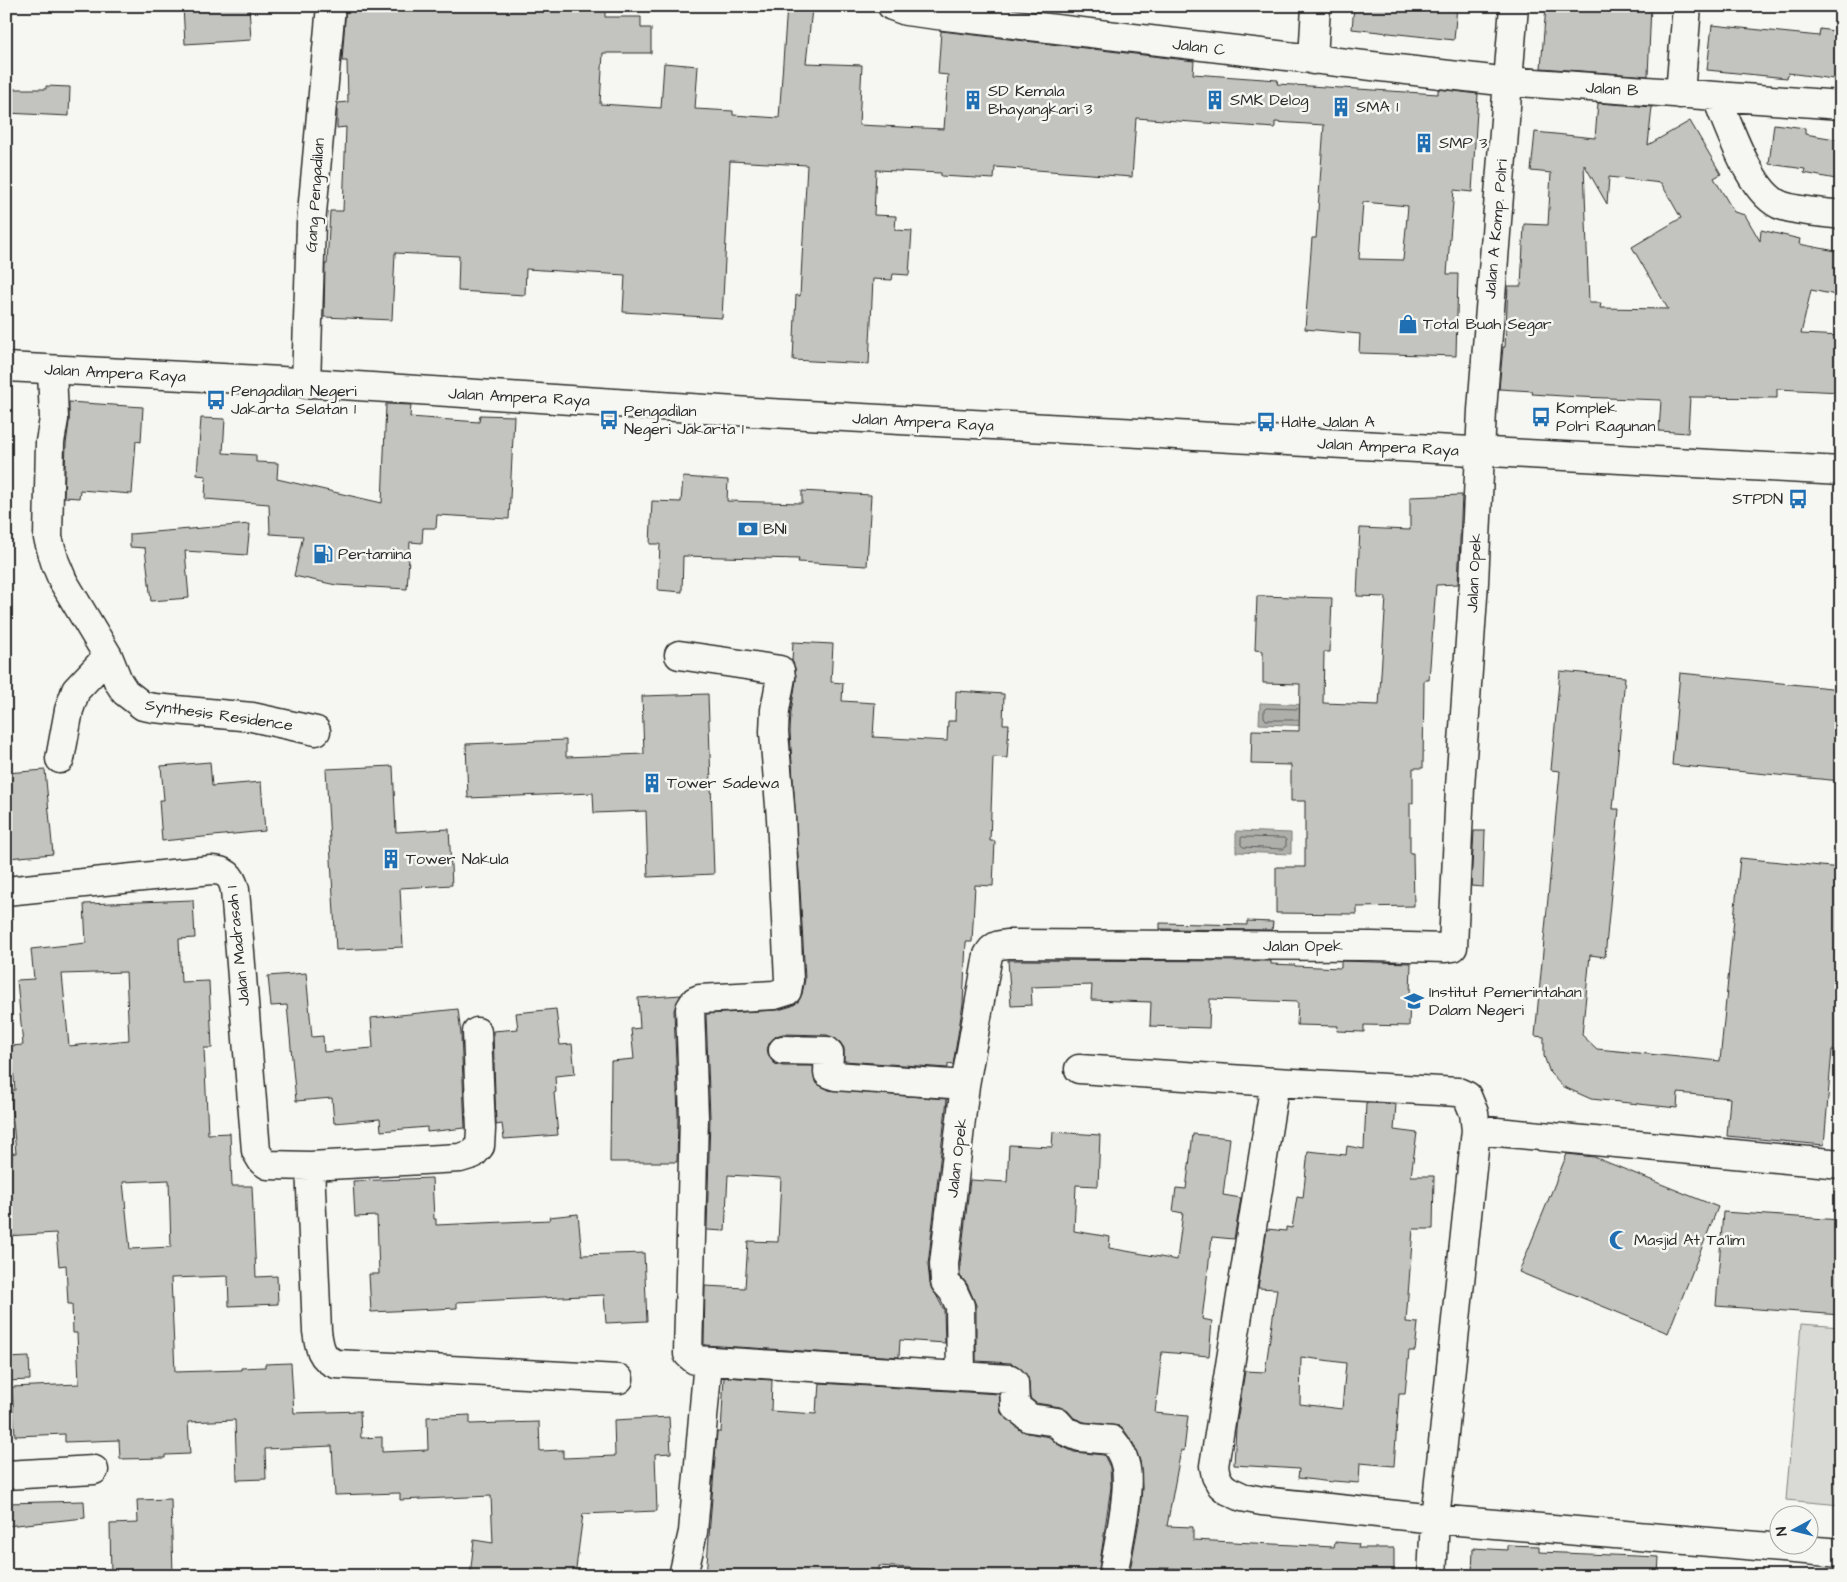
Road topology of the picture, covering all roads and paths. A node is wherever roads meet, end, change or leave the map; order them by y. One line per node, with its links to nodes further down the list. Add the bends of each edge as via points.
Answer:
1 (331, 6): 14 (street, Gang Pengadilan, via 311,224)
2 (892, 6): 6 (street, Jalan C, via 937,15)
3 (1316, 6): 6 (street)
4 (1514, 6): 7 (street, Jalan A Komp. Polri)
5 (1687, 6): 8 (street)
6 (1313, 60): 7 (street, Jalan C)
7 (1508, 81): 8 (street, Jalan B); 15 (street, Jalan A Komp. Polri)
8 (1680, 94): 9 (street, Jalan B)
9 (1716, 96): 10 (street, Jalan B); 11 (street, via 1751,177 1765,194 1784,206)
10 (1841, 105)
11 (1841, 215)
12 (6, 367): 13 (street, Jalan Ampera Raya)
13 (47, 370): 14 (street, Jalan Ampera Raya); 18 (street, Synthesis Residence, via 44,419 50,442 48,538 63,581)
14 (306, 384): 15 (street, Jalan Ampera Raya, via 761,413)
15 (1480, 451): 16 (street, Jalan Ampera Raya); 26 (street, Jalan Opek, via 1452,948 997,945 988,956)
16 (1841, 471)
17 (679, 655): 30 (street, via 776,668 781,672 774,732 788,987 784,993 774,995 700,999 690,1009 694,1117 687,1351 693,1360)
18 (108, 656): 19 (street, Synthesis Residence, via 124,692 143,706 252,717); 20 (street, via 76,690)
19 (316, 731)
20 (60, 759)
21 (6, 891): 29 (street, Jalan Madrasah 1, via 211,870 227,874 235,890 256,1151 268,1164)
22 (477, 1032): 29 (street, Jalan Madrasah 1, via 481,1129 480,1146 473,1154 460,1158)
23 (783, 1050): 26 (street, via 827,1051 828,1073 835,1076)
24 (1079, 1069): 25 (street)
25 (1275, 1082): 27 (street, via 1463,1093 1472,1107); 35 (street, via 1215,1457 1216,1476 1221,1485 1242,1498)
26 (965, 1086): 31 (street, Jalan Opek, via 944,1264 944,1279 960,1306)
27 (1476, 1130): 28 (street); 35 (street)
28 (1841, 1164)
29 (310, 1166): 32 (street, via 317,1331 321,1351 329,1362)
30 (708, 1361): 31 (street); 37 (street, via 693,1532)
31 (961, 1376): 38 (street, via 1010,1379 1014,1383 1015,1406 1030,1418 1054,1421 1065,1431 1080,1437 1109,1439 1116,1445 1126,1465 1127,1485)
32 (619, 1378)
33 (94, 1470): 34 (street)
34 (6, 1475)
35 (1435, 1519): 36 (street); 39 (street)
36 (1841, 1553)
37 (683, 1576)
38 (1113, 1576)
39 (1432, 1576)

